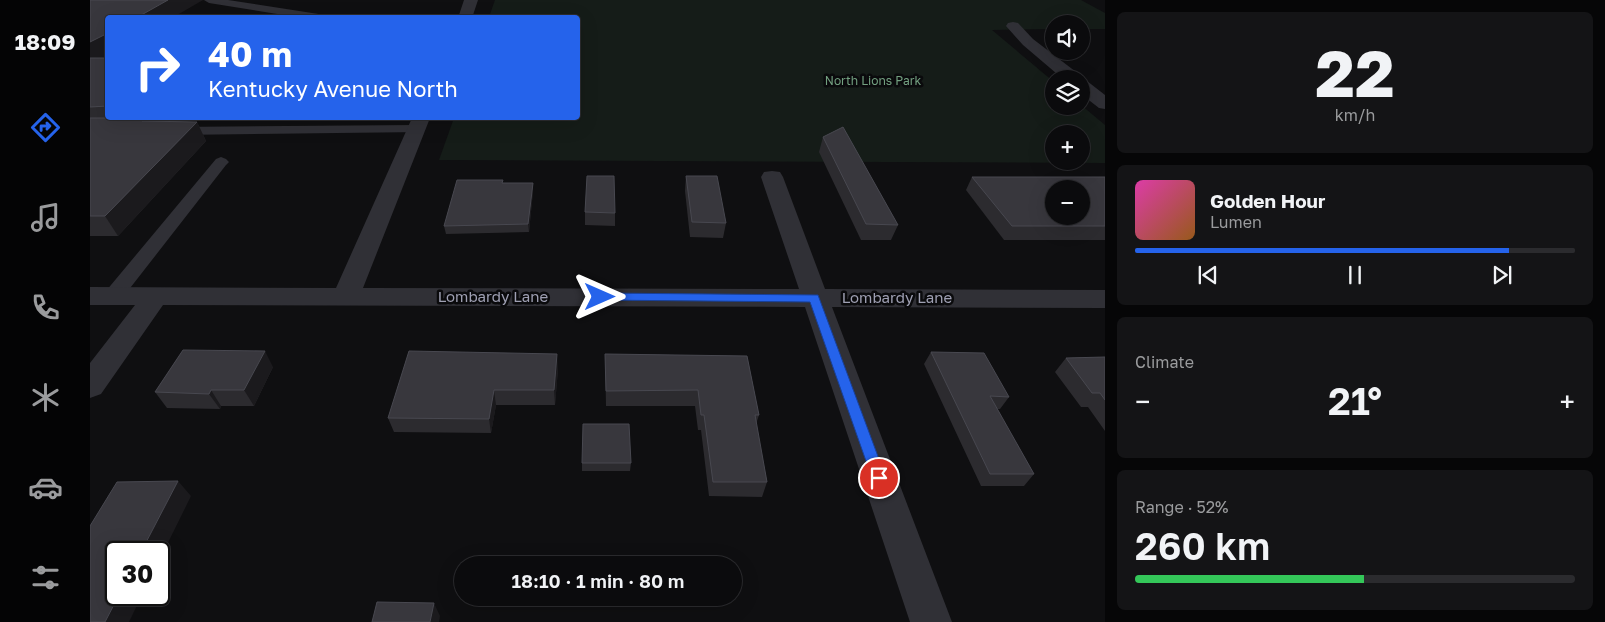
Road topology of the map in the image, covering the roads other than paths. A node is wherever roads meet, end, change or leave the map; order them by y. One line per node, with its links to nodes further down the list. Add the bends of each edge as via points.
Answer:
1 (209, 0): 4 (lane)
2 (282, 0): 5 (lane)
3 (471, 0): 7 (street)
4 (228, 1): 5 (lane)
5 (268, 8): 6 (lane)
6 (308, 15)
7 (465, 15)
8 (1013, 26): 9 (street)
9 (1063, 70)
10 (1090, 86): 11 (street)
11 (1105, 88)
12 (1090, 92): 13 (street)
13 (1105, 104)
14 (418, 123): 15 (lane); 21 (street)
15 (314, 124): 16 (lane)
16 (156, 131)
17 (222, 162): 19 (lane)
18 (772, 177): 22 (street)
19 (102, 296): 20 (street, Lombardy Lane)
20 (156, 296): 21 (street, Lombardy Lane); 24 (street)
21 (346, 296): 22 (street, Lombardy Lane)
22 (814, 298): 23 (street, Lombardy Lane); 25 (street)
23 (1105, 299)
24 (90, 386)
25 (931, 622)

